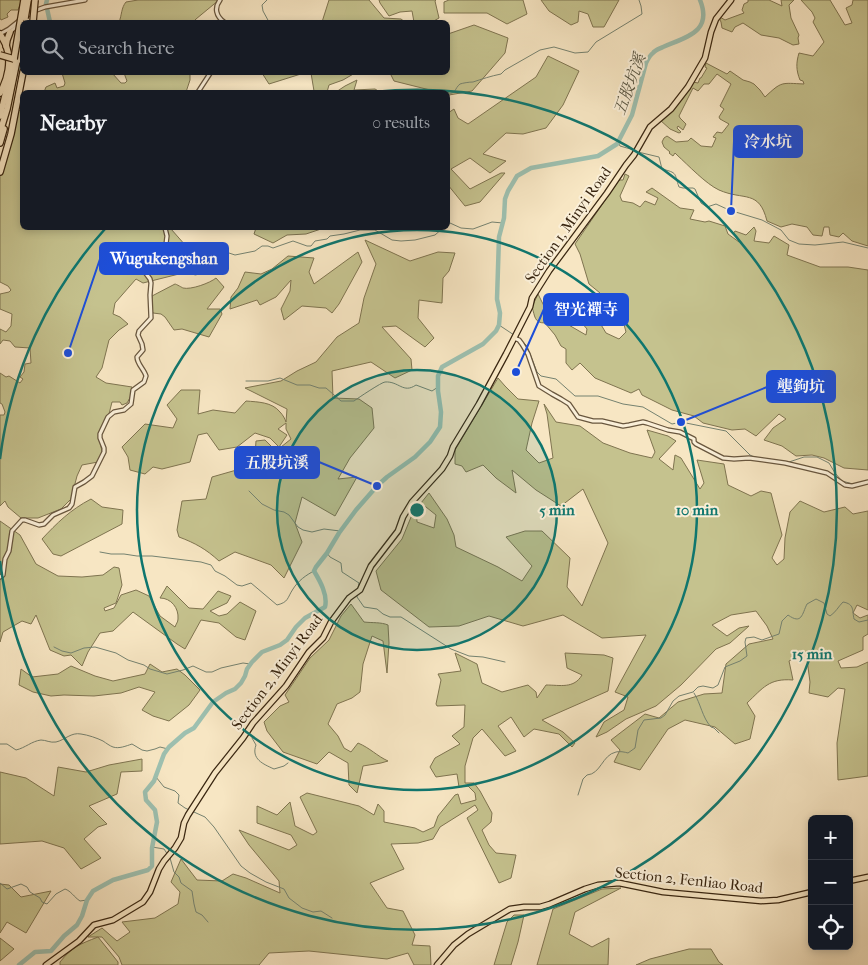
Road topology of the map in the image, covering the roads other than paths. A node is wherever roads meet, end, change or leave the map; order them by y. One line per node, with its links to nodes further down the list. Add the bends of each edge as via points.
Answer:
1 (24, 0): 8 (highway, bridge)
2 (29, 0): 10 (highway, bridge)
3 (36, 0): 11 (highway, bridge)
4 (85, 0): 7 (street, via 46,6)
5 (220, 0): 12 (street, via 217,12)
6 (731, 0): 34 (main road, Section 1, Minyi Road, via 716,19 705,58 688,88 671,110 650,127 607,193 549,271 532,298)
7 (30, 13): 9 (street); 16 (street)
8 (21, 20)
9 (23, 20)
10 (27, 20)
11 (33, 20)
12 (221, 20)
13 (20, 22): 15 (street)
14 (20, 24): 20 (highway, bridge)
15 (10, 32): 16 (street); 17 (highway)
16 (0, 36): 17 (highway); 23 (highway)
17 (6, 46): 23 (highway)
18 (20, 46): 30 (highway, bridge)
19 (0, 57): 20 (highway, bridge)
20 (14, 59): 21 (highway); 29 (highway)
21 (20, 60)
22 (20, 63): 31 (highway)
23 (7, 67): 26 (highway); 28 (highway)
24 (22, 75): 32 (highway)
25 (209, 75): 27 (street)
26 (0, 86)
27 (199, 90)
28 (0, 93)
29 (0, 116)
30 (0, 132)
31 (0, 144)
32 (0, 172)
33 (166, 230): 37 (street, via 166,244 138,247 136,250 136,260 152,283 151,318 138,335 143,350 137,361 145,371 144,382 133,390 131,404 108,417 100,434 104,448 101,458 92,476 75,487 69,508 53,515 44,524 22,520 12,531)
34 (526, 315): 35 (main road, Section 2, Minyi Road)
35 (515, 336): 36 (street, via 528,354 539,386 569,404 578,417 623,426 643,422 680,432 723,458 785,462 827,473 845,485); 41 (main road, Section 2, Minyi Road, via 442,469 412,502 398,531 370,566 363,584 331,622 323,638 215,772 190,811 181,838 159,869 143,902 114,920 94,925)
36 (868, 482)
37 (0, 577)
38 (868, 877): 39 (main road)
39 (853, 880)
40 (808, 893): 42 (main road, Section 2, Fenliao Road, via 761,901 664,892 619,883 598,885 540,907 510,909 468,934)
41 (46, 965)
42 (437, 965)

